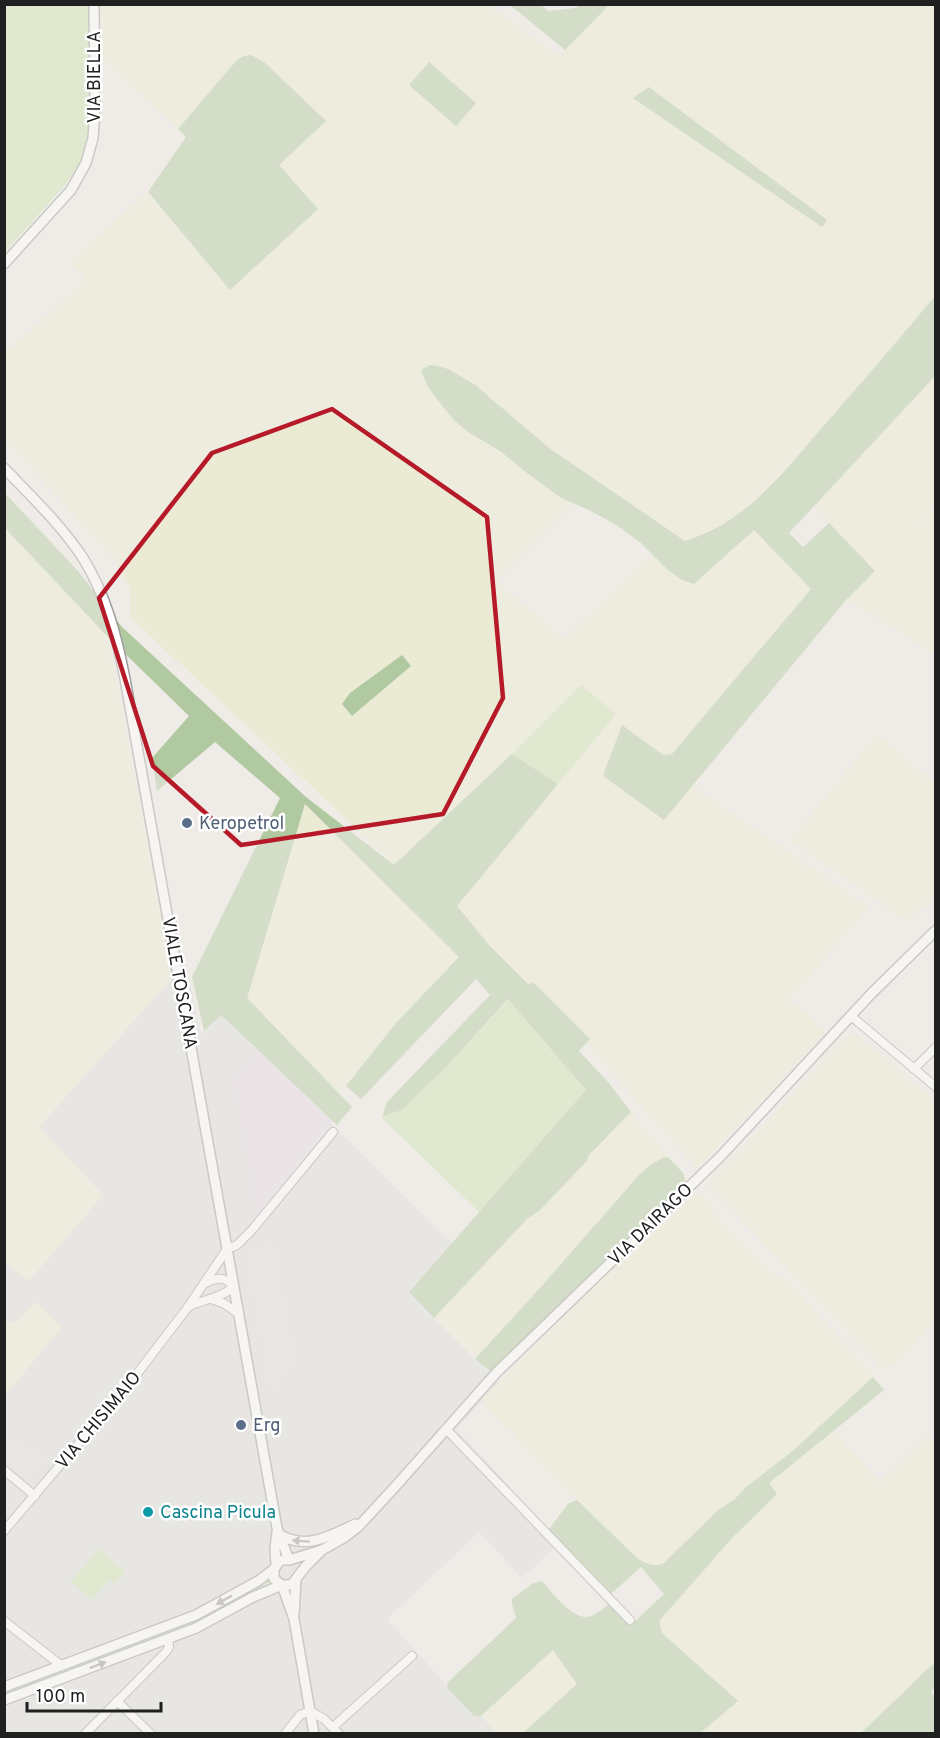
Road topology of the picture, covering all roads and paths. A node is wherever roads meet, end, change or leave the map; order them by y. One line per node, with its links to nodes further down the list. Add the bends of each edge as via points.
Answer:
1 (94, 4): 2 (street, VIA BIELLA, via 95,108 86,163 70,190)
2 (4, 264)
3 (4, 468): 10 (street, VIALE TOSCANA, via 80,554 101,594 116,637)
4 (936, 930): 5 (street, VIA DAIRAGO)
5 (851, 1016): 7 (street); 16 (street, VIA DAIRAGO, via 720,1157 513,1356)
6 (936, 1047): 7 (street)
7 (914, 1070): 8 (street)
8 (936, 1087)
9 (333, 1132): 10 (street, via 252,1230)
10 (227, 1249): 11 (street, VIA CHISIMAIO); 12 (street, VIALE TOSCANA)
11 (205, 1283): 12 (street, via 222,1278); 14 (street, VIA CHISIMAIO)
12 (234, 1286): 13 (street, VIA CHISIMAIO, via 225,1294); 15 (street, VIALE TOSCANA)
13 (207, 1299): 14 (street, VIA CHISIMAIO); 15 (street, via 219,1301)
14 (188, 1307): 18 (street, VIA CHISIMAIO)
15 (239, 1314): 21 (street, VIALE TOSCANA)
16 (446, 1429): 19 (street, VIA DAIRAGO); 28 (street)
17 (4, 1470): 18 (street)
18 (35, 1496): 20 (street, VIA CHISIMAIO)
19 (364, 1521): 21 (street, one-way to 21, via 306,1543); 22 (street, VIA DAIRAGO)
20 (4, 1531)
21 (278, 1532): 23 (street, VIALE TOSCANA); 24 (street, VIALE TOSCANA)
22 (322, 1550): 23 (street); 25 (street)
23 (289, 1560): 24 (street); 25 (street, via 297,1567)
24 (275, 1567): 26 (street, via 274,1579); 32 (street, one-way to 32, via 258,1581 200,1613)
25 (297, 1578): 26 (street); 27 (street)
26 (282, 1585): 27 (street); 30 (street)
27 (294, 1619): 36 (street)
28 (630, 1620)
29 (4, 1621): 32 (street)
30 (168, 1638): 34 (street, one-way to 30); 35 (street, via 166,1652)
31 (412, 1656): 37 (street)
32 (62, 1666): 33 (street)
33 (4, 1687)
34 (4, 1700)
35 (117, 1701): 38 (street); 39 (street)
36 (310, 1711): 37 (street); 40 (street, via 299,1716); 41 (street)
37 (336, 1730)
38 (85, 1734)
39 (151, 1734)
40 (285, 1734)
41 (314, 1734)

